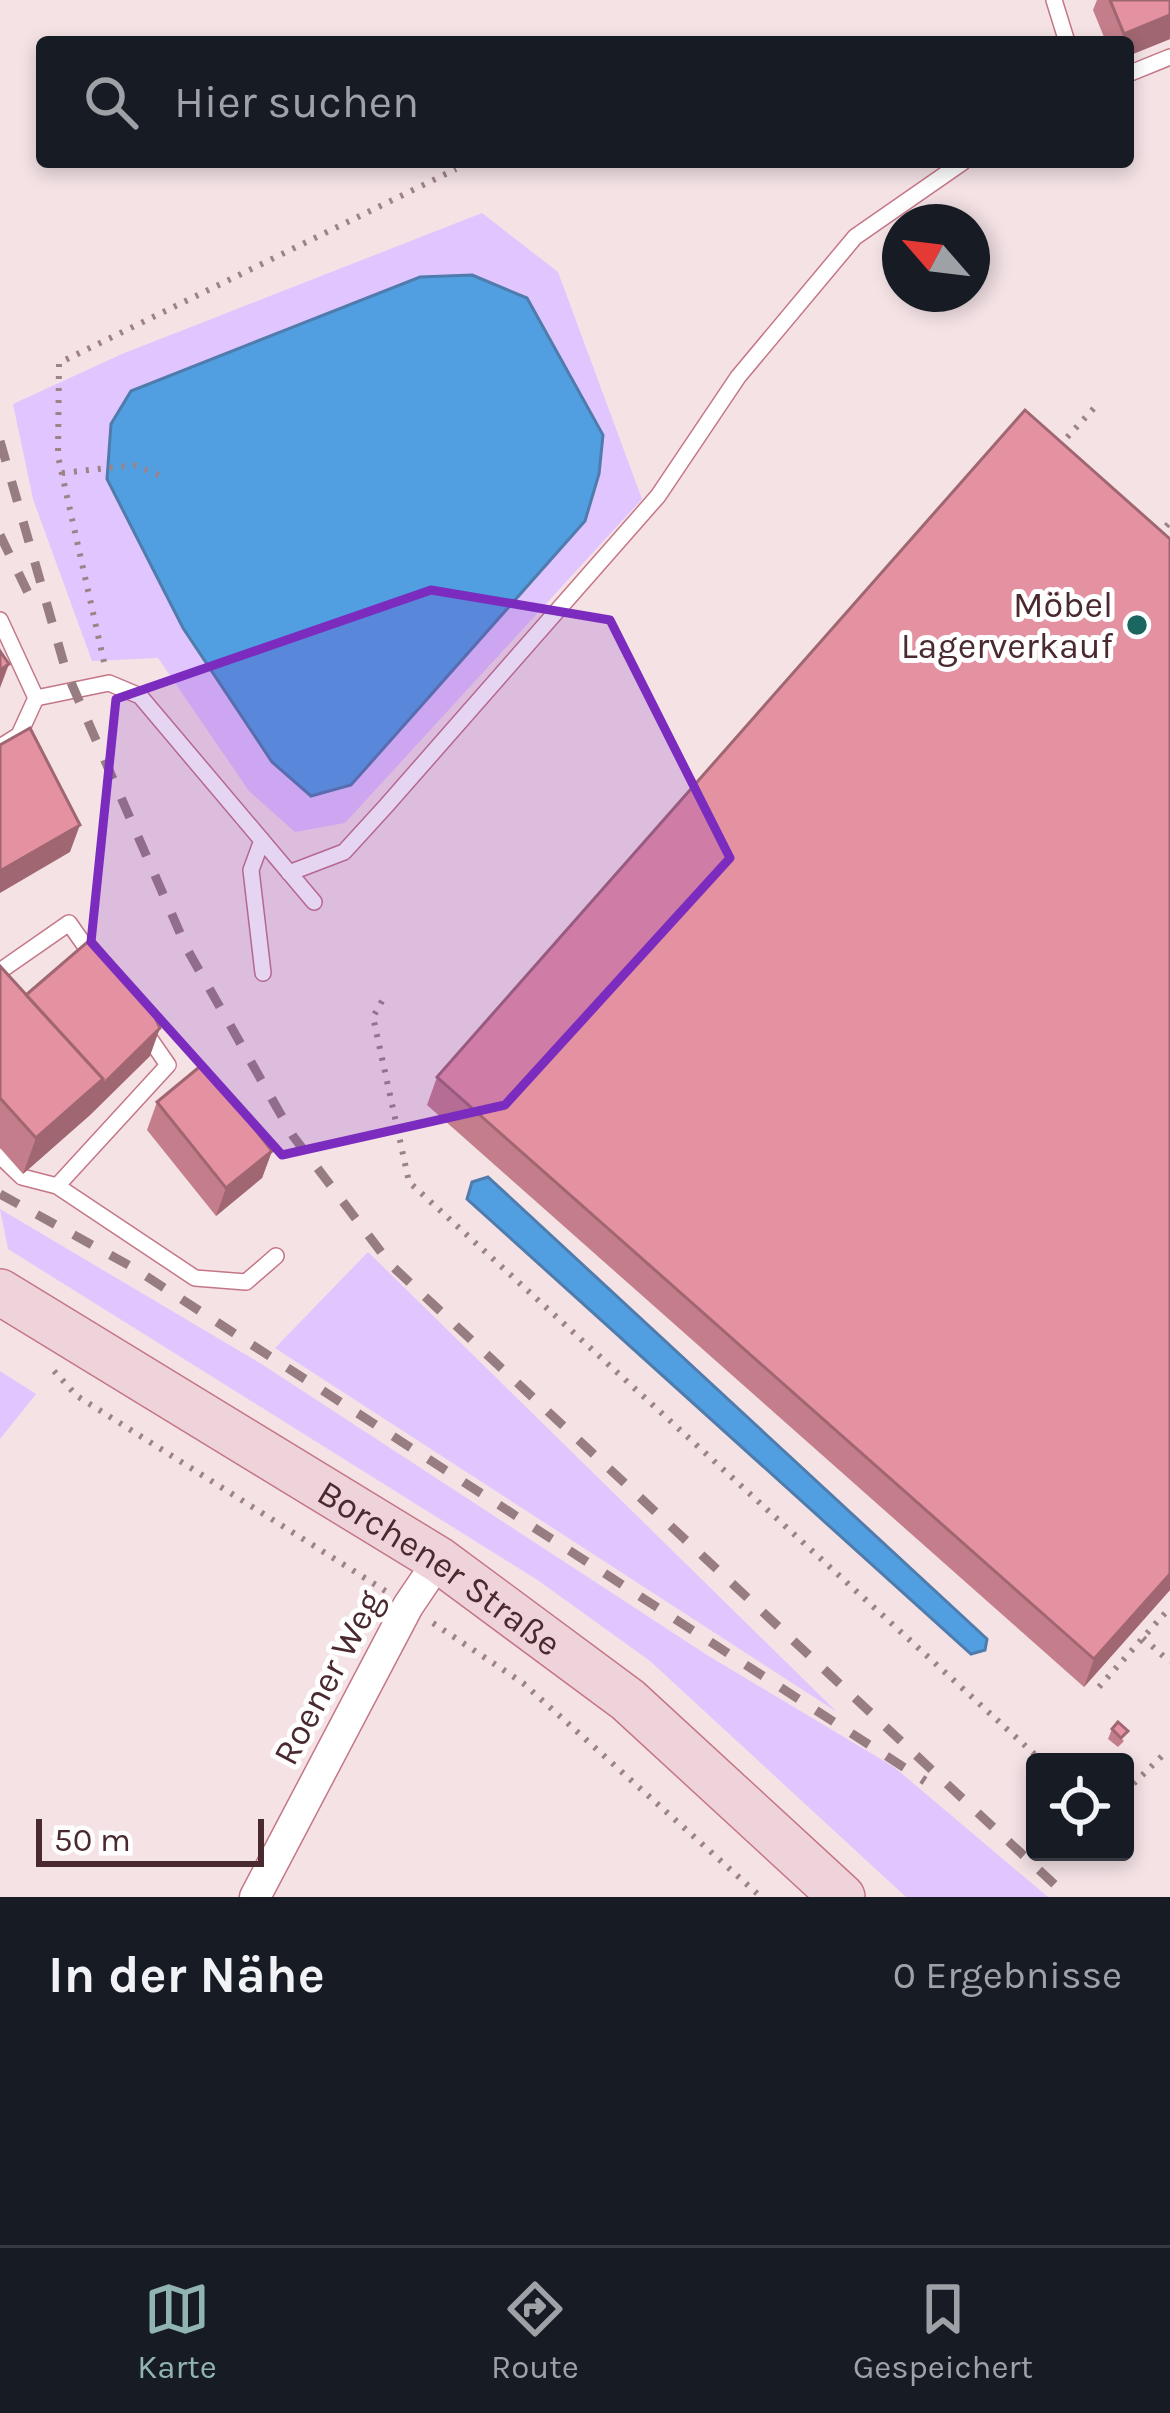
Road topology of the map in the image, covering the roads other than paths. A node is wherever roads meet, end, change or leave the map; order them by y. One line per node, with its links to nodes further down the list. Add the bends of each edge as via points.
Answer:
1 (1054, 0): 2 (lane)
2 (1065, 36)
3 (1170, 57): 4 (lane)
4 (1134, 72)
5 (954, 168): 10 (lane, via 855,237 738,377 658,496 344,852)
6 (0, 620): 7 (lane)
7 (36, 698): 8 (lane, via 19,735); 9 (lane, via 109,683 140,696)
8 (0, 747)
9 (262, 840): 10 (lane); 13 (lane, via 250,870)
10 (289, 873): 11 (lane)
11 (314, 902)
12 (0, 971): 14 (lane, via 69,923)
13 (263, 973)
14 (106, 976)
15 (131, 1012): 17 (lane, via 168,1065)
16 (0, 1156): 17 (lane, via 22,1177)
17 (57, 1186): 18 (lane, via 195,1278 246,1282)
18 (276, 1256)
19 (0, 1292): 20 (main road, Borchener Straße)
20 (440, 1560): 21 (street, Roener Weg); 22 (main road, Borchener Straße, via 628,1700)
21 (255, 1897)
22 (842, 1897)

